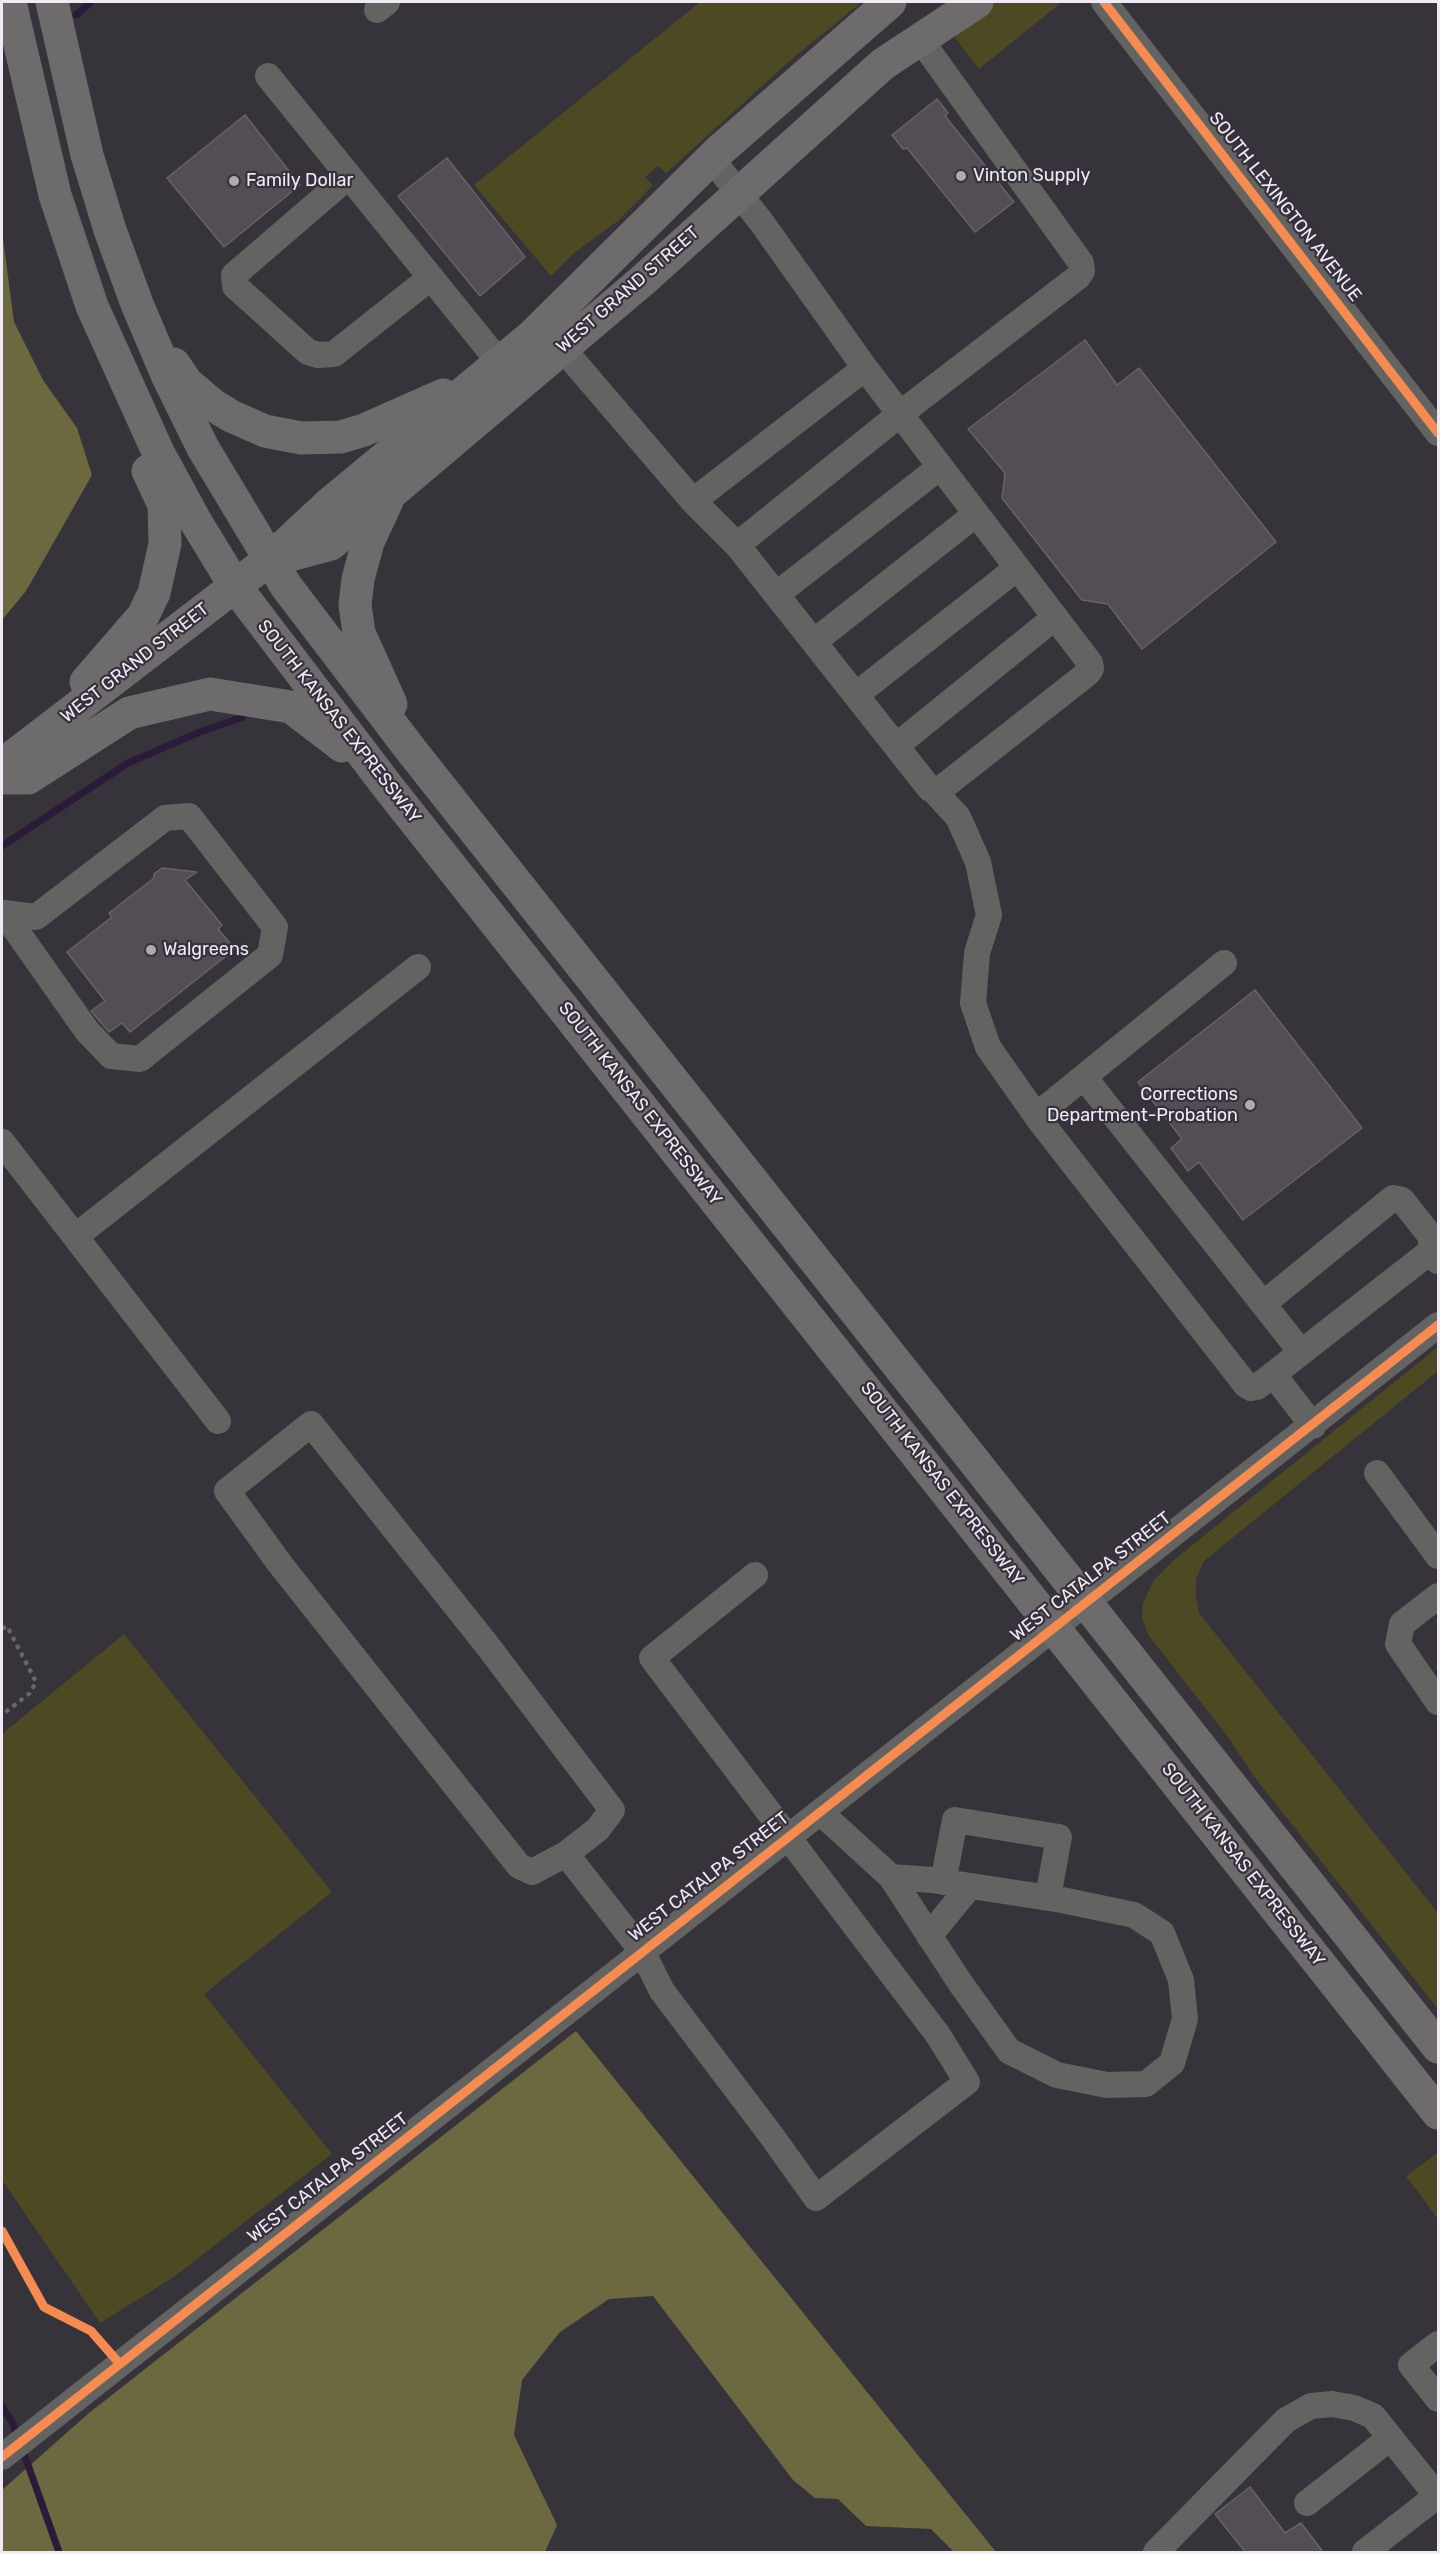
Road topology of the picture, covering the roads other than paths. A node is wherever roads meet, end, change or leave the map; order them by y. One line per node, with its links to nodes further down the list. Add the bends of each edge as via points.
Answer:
1 (10, 2): 14 (main road, SOUTH KANSAS EXPRESSWAY, via 56,195)
2 (52, 2): 12 (main road, via 87,155)
3 (890, 2): 8 (main road, WEST GRAND STREET)
4 (977, 2): 6 (main road, WEST GRAND STREET)
5 (1104, 2): 18 (street, SOUTH LEXINGTON AVENUE)
6 (920, 39): 10 (main road, WEST GRAND STREET, via 883,64); 17 (street, via 1081,263 1082,271)
7 (268, 76): 9 (street)
8 (711, 158): 10 (street); 13 (main road, WEST GRAND STREET)
9 (349, 176): 11 (street); 11 (street, via 234,275 235,286 308,352 318,355 334,354)
10 (739, 193): 13 (main road, WEST GRAND STREET, via 642,281); 15 (street)
11 (430, 278): 16 (street)
12 (136, 304): 16 (main road, via 187,383 231,416 285,436 319,439 364,430); 24 (main road, via 203,448)
13 (553, 337): 16 (main road, WEST GRAND STREET); 20 (main road, WEST GRAND STREET); 21 (street)
14 (107, 342): 26 (main road, SOUTH KANSAS EXPRESSWAY, via 158,452); 33 (main road, via 118,408 164,505 165,543 154,593 143,616 113,652 62,708)
15 (865, 368): 17 (street); 21 (street)
16 (492, 369): 24 (main road, WEST GRAND STREET, via 328,505)
17 (900, 414): 19 (street); 23 (street)
18 (1438, 433)
19 (940, 467): 22 (street); 27 (street)
20 (392, 490): 24 (main road, WEST GRAND STREET, via 331,543); 32 (main road, via 368,542 356,605 359,633)
21 (693, 501): 23 (street)
22 (976, 514): 25 (street); 29 (street)
23 (737, 545): 27 (street)
24 (269, 560): 26 (main road, WEST GRAND STREET); 32 (main road, via 316,628)
25 (1017, 568): 28 (street); 30 (street)
26 (235, 586): 33 (main road, WEST GRAND STREET); 35 (main road, SOUTH KANSAS EXPRESSWAY)
27 (777, 594): 29 (street)
28 (1054, 618): 31 (street); 36 (street, via 1091,669)
29 (815, 641): 30 (street)
30 (856, 694): 31 (street)
31 (896, 746): 36 (street)
32 (411, 750): 55 (main road)
33 (2, 764)
34 (2, 778): 35 (main road, via 28,778 129,713 210,694 291,707)
35 (388, 787): 56 (main road, SOUTH KANSAS EXPRESSWAY)
36 (934, 791): 41 (street, via 958,817 978,862 989,915 977,953 973,1003 988,1047)
37 (3, 913): 37 (street, via 36,917 165,818 189,816 275,927 270,954 140,1059 111,1056 87,1031)
38 (1224, 963): 40 (street)
39 (418, 967): 43 (street)
40 (1084, 1077): 41 (street, via 1043,1110); 45 (street)
41 (1040, 1121): 48 (street, via 1246,1385 1257,1387)
42 (2, 1142): 43 (street)
43 (76, 1236): 49 (street)
44 (1434, 1256): 45 (street, via 1432,1238 1402,1200 1393,1198); 47 (street)
45 (1263, 1304): 47 (street)
46 (1438, 1325): 50 (street, WEST CATALPA STREET)
47 (1301, 1352): 48 (street)
48 (1273, 1374): 50 (street)
49 (218, 1421)
50 (1313, 1426): 55 (street, WEST CATALPA STREET)
51 (1377, 1473): 52 (street)
52 (1438, 1556)
53 (755, 1575): 59 (street, via 652,1658)
54 (1438, 1596): 57 (street, via 1402,1624 1398,1644)
55 (1087, 1601): 56 (street, WEST CATALPA STREET); 67 (main road)
56 (1055, 1626): 58 (street, WEST CATALPA STREET); 68 (main road, SOUTH KANSAS EXPRESSWAY)
57 (1438, 1702)
58 (820, 1812): 59 (street, WEST CATALPA STREET); 61 (street)
59 (789, 1835): 66 (street, WEST CATALPA STREET); 66 (street, via 938,2034 967,2082 816,2198 662,1991)
60 (566, 1854): 60 (street, via 532,1872 519,1866 280,1564 227,1491 311,1424 612,1810 598,1829); 66 (street)
61 (891, 1877): 62 (street); 65 (street)
62 (943, 1882): 63 (street); 64 (street, via 955,1820 1059,1837)
63 (970, 1886): 64 (street); 65 (street)
64 (1048, 1897): 65 (street, via 1134,1916 1162,1933 1181,1980 1185,2019 1173,2063 1146,2084 1107,2085 1057,2075 1008,2051)
65 (929, 1936)
66 (642, 1952): 72 (street, WEST CATALPA STREET)
67 (1438, 2047)
68 (1438, 2113)
69 (1438, 2344): 70 (street, via 1411,2366)
70 (1438, 2399)
71 (1390, 2438): 73 (street); 74 (street); 75 (street, via 1373,2416 1354,2408 1311,2406 1286,2420)
72 (2, 2457)
73 (1438, 2496): 76 (street)
74 (1307, 2503)
75 (1156, 2553)
76 (1365, 2553)

